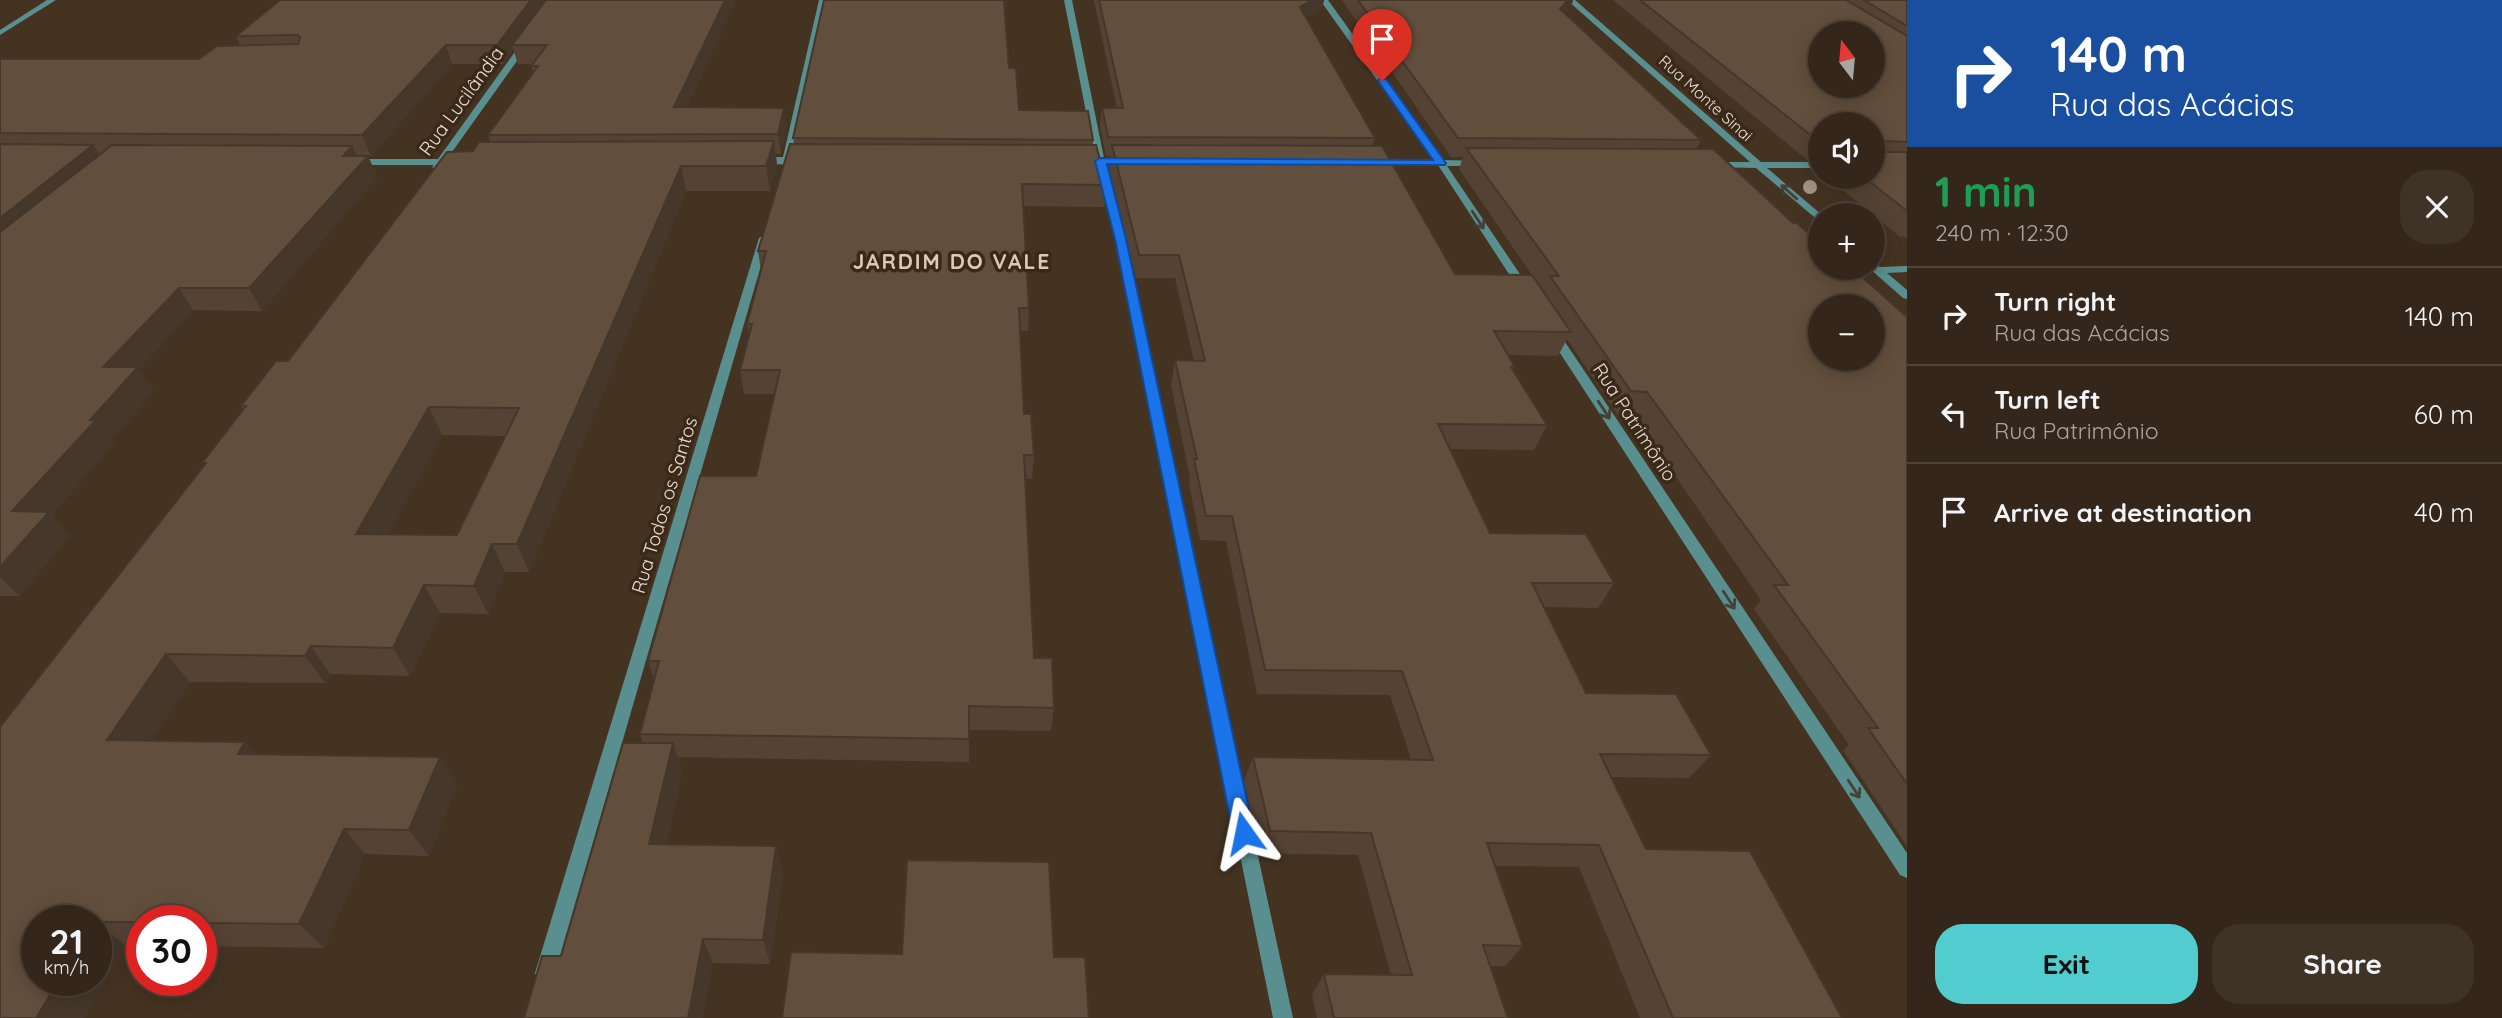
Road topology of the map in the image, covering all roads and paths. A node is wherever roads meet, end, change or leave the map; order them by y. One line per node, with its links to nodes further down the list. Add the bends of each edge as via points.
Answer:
1 (52, 0): 6 (street)
2 (823, 0): 22 (street)
3 (1068, 0): 11 (street)
4 (1324, 0): 17 (street)
5 (1571, 0): 20 (street, Rua Monte Sinai)
6 (0, 33)
7 (533, 33): 14 (street, Rua Lucilândia)
8 (746, 160): 22 (street)
9 (814, 160): 22 (street)
10 (1073, 161): 11 (street)
11 (1100, 161): 12 (street); 34 (street, via 1121,239)
12 (1141, 161)
13 (344, 162): 14 (street)
14 (440, 162): 15 (street); 23 (street, Rua Lucilândia)
15 (468, 162)
16 (1359, 162): 17 (street)
17 (1441, 163): 18 (street); 30 (street, one-way to 30)
18 (1496, 163)
19 (1703, 165): 20 (street)
20 (1758, 165): 21 (street); 24 (street, Rua Monte Sinai, one-way to 20)
21 (1808, 165)
22 (785, 167)
23 (432, 174)
24 (1808, 209)
25 (767, 227): 33 (street, Rua Todos os Santos)
26 (1885, 268): 27 (street)
27 (1907, 270)
28 (1885, 276): 29 (street)
29 (1907, 296)
30 (1532, 302)
31 (1548, 325): 32 (street, Rua Patrimônio, one-way to 32)
32 (1907, 869)
33 (540, 991)
34 (1283, 1018)

